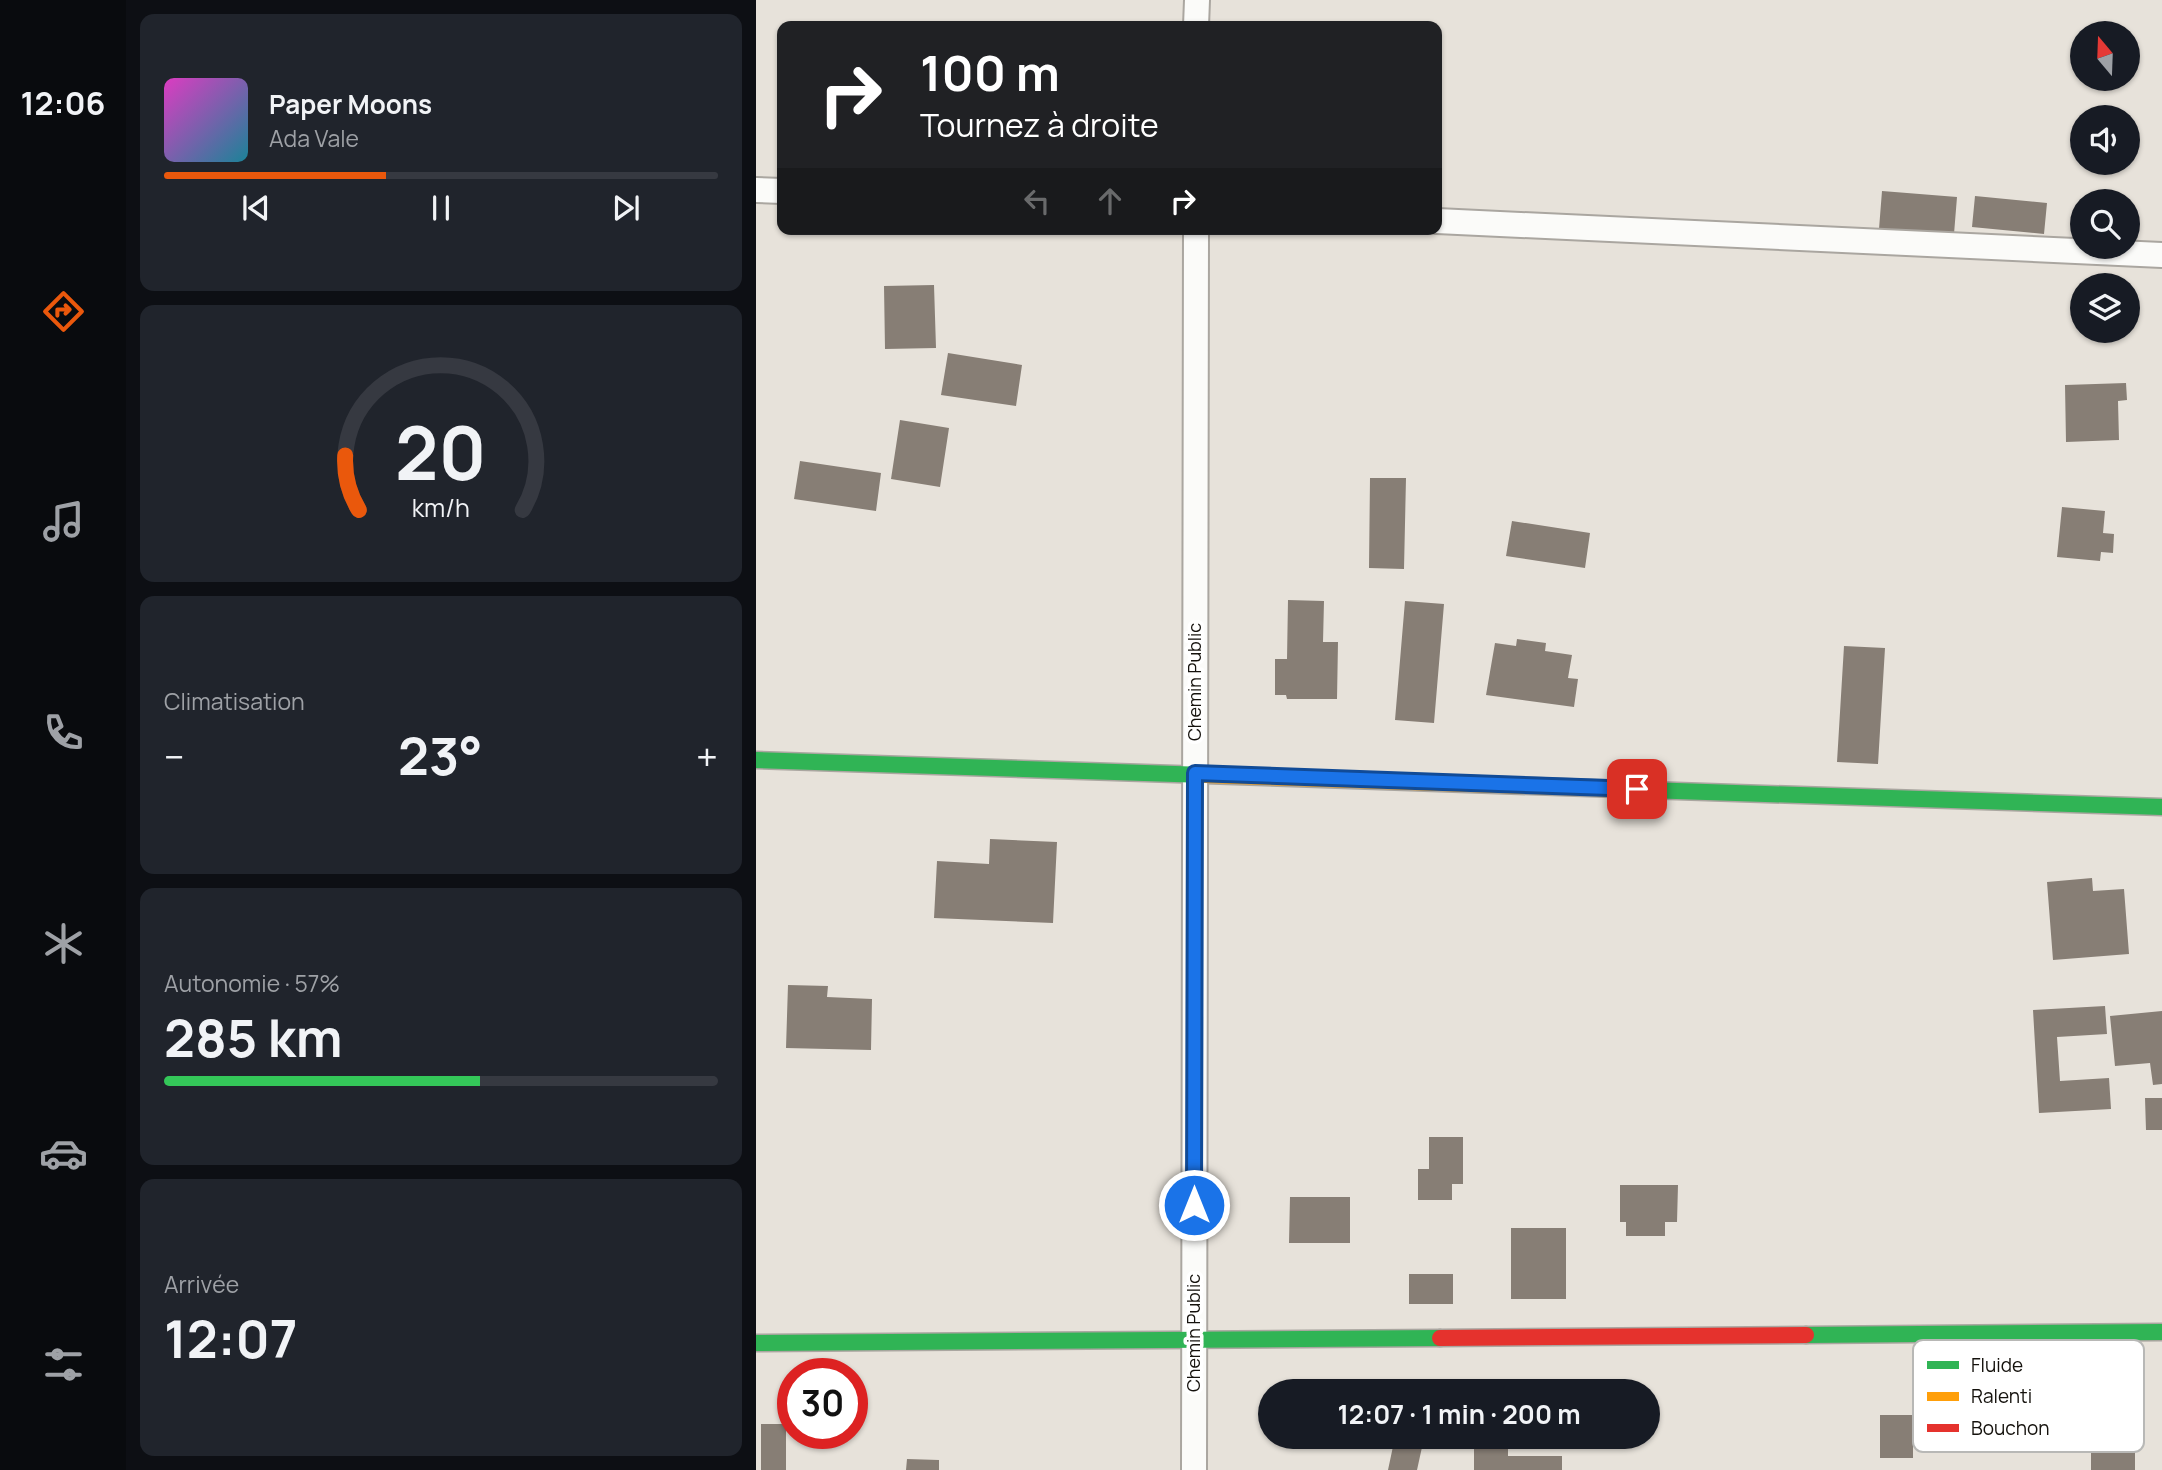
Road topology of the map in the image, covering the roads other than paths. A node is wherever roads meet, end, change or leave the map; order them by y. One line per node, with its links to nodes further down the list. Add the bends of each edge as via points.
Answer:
1 (1196, 0): 2 (street)
2 (1196, 21)
3 (756, 190): 4 (street)
4 (777, 191)
5 (1442, 221): 7 (street)
6 (1196, 235): 9 (street, Chemin Public)
7 (2162, 255)
8 (756, 760): 9 (street)
9 (1195, 773): 10 (street); 12 (street, Chemin Public)
10 (2162, 807)
11 (2162, 1332): 12 (street)
12 (1194, 1340): 13 (street); 14 (street, Chemin Public)
13 (756, 1343)
14 (1194, 1470)

